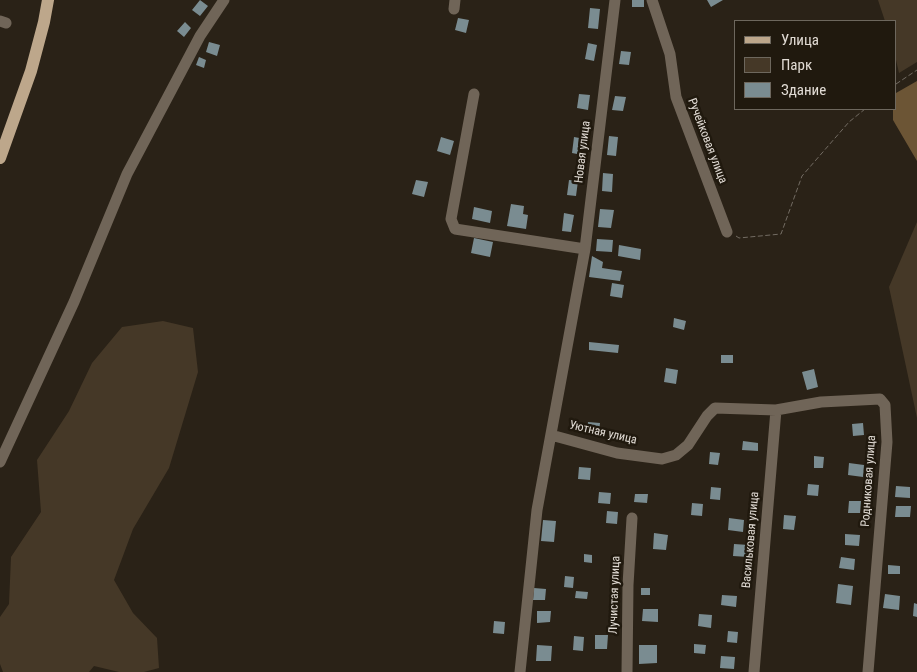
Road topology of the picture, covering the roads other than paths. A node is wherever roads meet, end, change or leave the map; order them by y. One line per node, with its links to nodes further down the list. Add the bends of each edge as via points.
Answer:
1 (48, 0): 6 (main road, via 31,71)
2 (224, 0): 11 (street, via 200,36 127,174 74,302)
3 (615, 0): 8 (street, Новая улица)
4 (652, 0): 7 (street, Ручейковая улица, via 670,54 676,97)
5 (474, 94): 8 (street, via 451,219 455,229)
6 (0, 158)
7 (727, 232)
8 (586, 249): 10 (street, Новая улица)
9 (776, 410): 10 (street, Уютная улица, via 715,408 688,445 676,455 662,459 617,453); 15 (street, Васильковая улица); 16 (street, Родниковая улица, via 821,402 868,399 880,399 885,405 887,442)
10 (551, 435): 13 (street, Новая улица, via 538,510)
11 (0, 462)
12 (632, 518): 14 (street, Лучистая улица)
13 (520, 672)
14 (627, 672)
15 (754, 672)
16 (868, 672)

